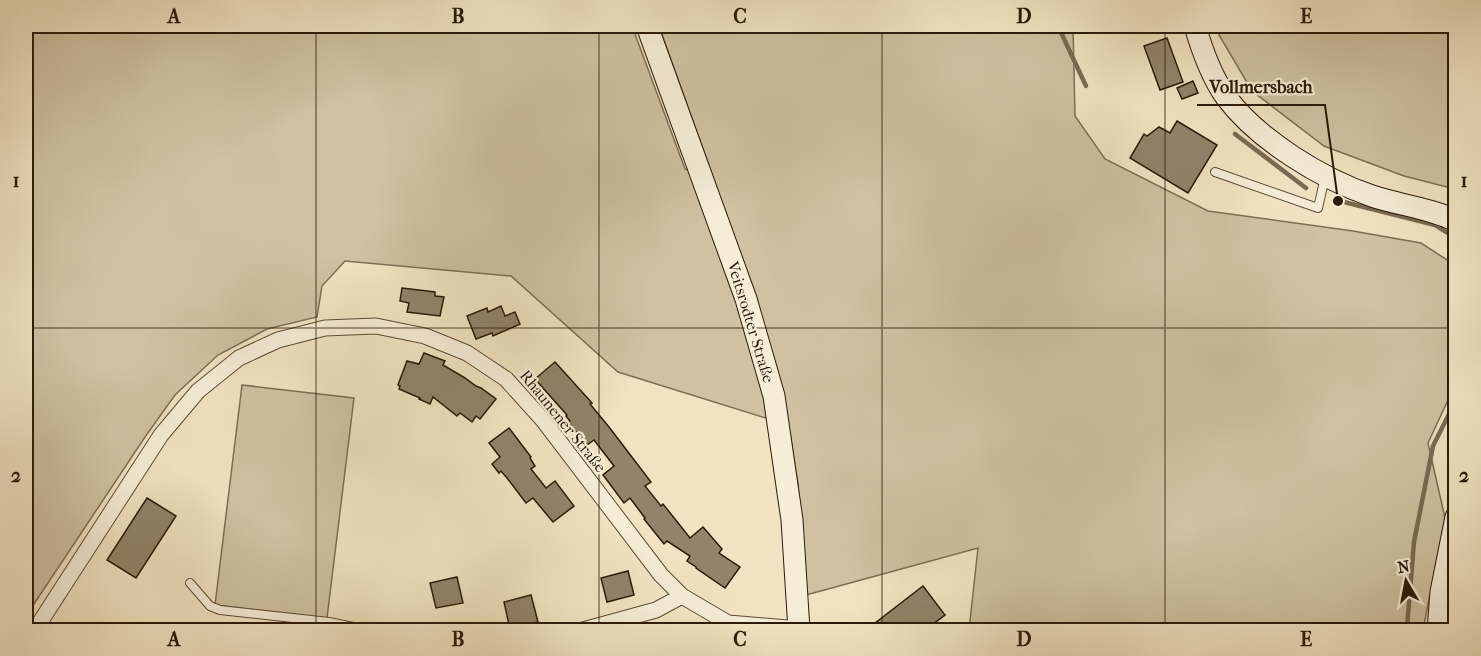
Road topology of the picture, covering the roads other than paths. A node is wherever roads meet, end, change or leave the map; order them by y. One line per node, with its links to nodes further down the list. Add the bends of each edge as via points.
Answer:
1 (647, 26): 12 (street, Veitsrodter Straße, via 746,299 774,396 792,520)
2 (1195, 26): 4 (street, via 1213,75 1231,103 1266,137)
3 (1215, 172): 4 (lane, via 1318,208)
4 (1326, 176): 5 (street, via 1373,196)
5 (1455, 221)
6 (1455, 518): 13 (street)
7 (190, 583): 10 (lane, via 210,606 220,610 329,622)
8 (682, 596): 9 (street, Rhaunener Straße, via 661,575 543,420 506,379 467,353 425,336 376,326 326,328 278,340 239,358 198,391 161,435); 11 (street, via 656,610); 12 (street, Rhaunener Straße, via 728,623)
9 (35, 630)
10 (356, 630)
11 (583, 630)
12 (799, 630)
13 (1438, 630)

